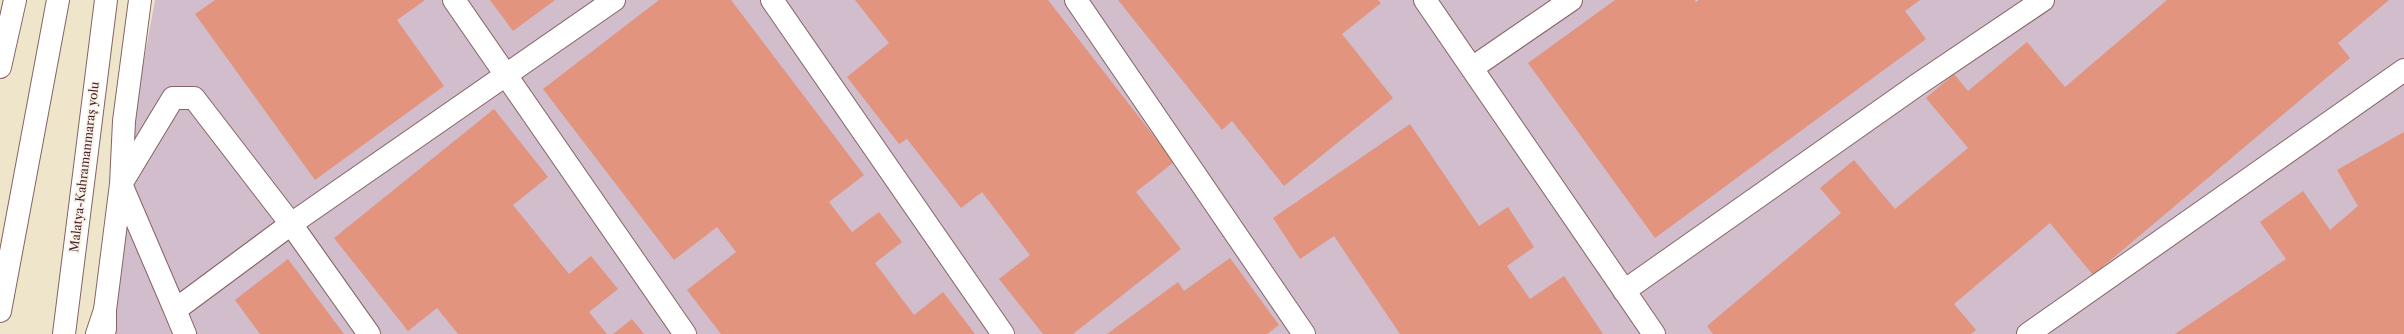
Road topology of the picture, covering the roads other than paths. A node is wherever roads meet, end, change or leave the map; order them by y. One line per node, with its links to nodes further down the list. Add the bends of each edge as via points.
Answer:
1 (14, 0): 12 (main road)
2 (58, 0): 19 (main road)
3 (106, 0): 22 (main road, Malatya-Kahramanmaraş yolu)
4 (140, 0): 16 (main road, via 124,121)
5 (454, 0): 15 (main road)
6 (614, 0): 15 (main road)
7 (772, 0): 28 (main road)
8 (1076, 0): 29 (main road)
9 (1425, 0): 13 (main road)
10 (1571, 0): 13 (main road)
11 (2043, 0): 18 (main road, via 1917,84)
12 (0, 67)
13 (1472, 68): 18 (main road)
14 (2404, 70): 31 (main road)
15 (506, 77): 17 (main road); 27 (main road)
16 (120, 184): 17 (main road, via 173,98 194,98); 20 (main road); 21 (main road)
17 (291, 224): 21 (main road); 26 (main road)
18 (1624, 291): 30 (main road)
19 (0, 310)
20 (105, 310): 23 (main road); 24 (main road)
21 (175, 310): 25 (main road)
22 (64, 334)
23 (97, 334)
24 (104, 334)
25 (185, 334)
26 (369, 334)
27 (685, 334)
28 (1003, 334)
29 (1304, 334)
30 (1654, 334)
31 (2028, 334)

